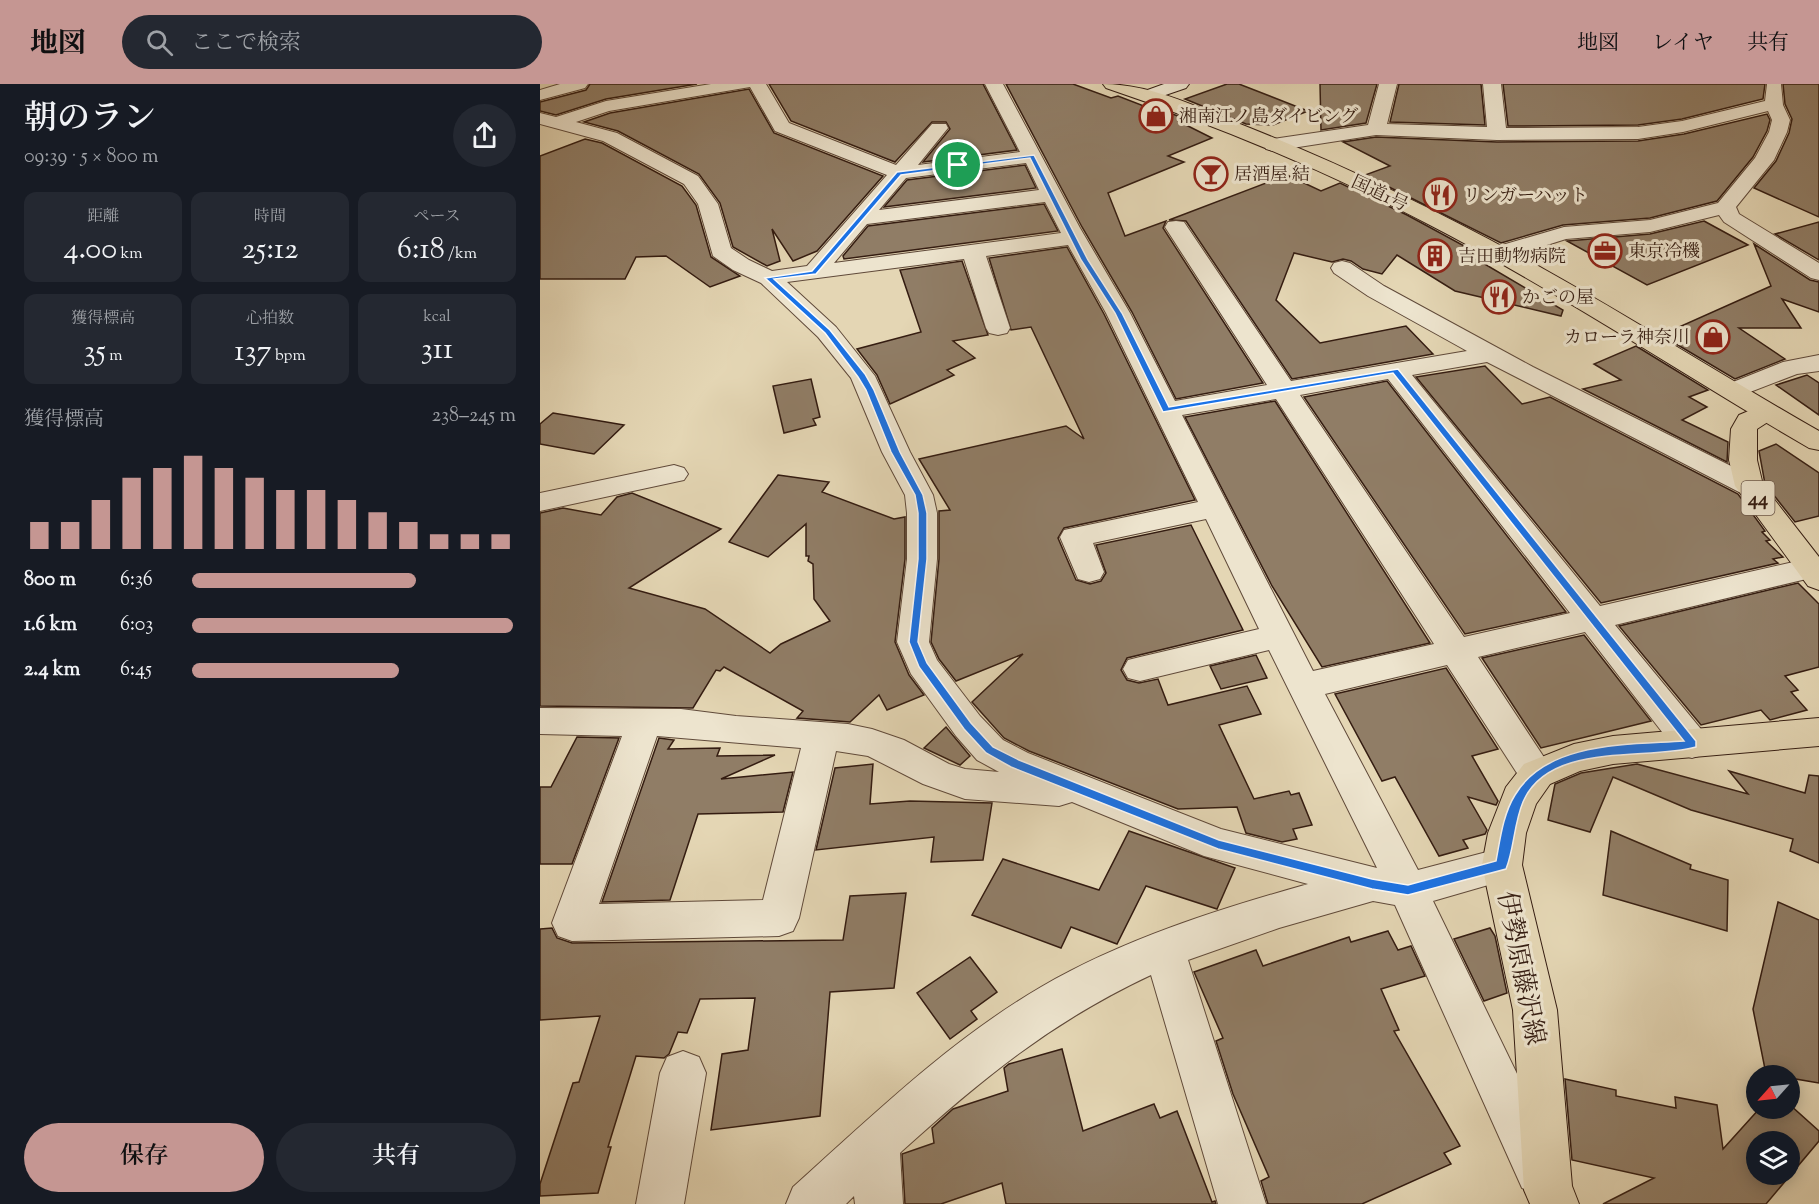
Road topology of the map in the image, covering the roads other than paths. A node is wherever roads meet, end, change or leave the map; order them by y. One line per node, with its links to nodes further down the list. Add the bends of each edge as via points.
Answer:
1 (579, 84): 11 (street)
2 (743, 84): 10 (street)
3 (757, 84): 20 (street, via 782,127)
4 (994, 84): 19 (street)
5 (1112, 84): 12 (main road, 国道1号)
6 (1180, 84): 12 (street)
7 (1388, 84): 16 (street)
8 (1492, 84): 17 (street)
9 (1774, 84): 13 (street)
10 (666, 90): 14 (street)
11 (540, 95)
12 (1148, 96): 18 (main road, 国道1号)
13 (1774, 105): 17 (street, via 1638,133); 22 (street, via 1781,120 1778,132 1764,160)
14 (550, 120): 31 (street, via 610,137 691,180 712,212 722,251)
15 (939, 128): 20 (street)
16 (1376, 129): 17 (street); 18 (street)
17 (1497, 134)
18 (1273, 145): 27 (main road, 国道1号, via 1397,200)
19 (1032, 156): 20 (street); 21 (street)
20 (899, 173): 23 (street)
21 (1051, 195): 23 (street); 25 (street)
22 (1725, 207): 27 (street, via 1650,226 1564,233); 30 (street, via 1731,218)
23 (859, 219): 29 (street)
24 (1176, 227): 36 (street)
25 (1073, 238): 26 (street); 38 (street, via 1118,313)
26 (973, 251): 29 (street); 32 (street)
27 (1500, 253): 37 (main road, 国道1号)
28 (1342, 268): 33 (street)
29 (814, 272): 31 (street)
30 (1818, 272)
31 (769, 278): 58 (street, via 827,332 862,376 919,495 922,559 914,642 923,665 990,750 1015,764)
32 (998, 328)
33 (1491, 354): 35 (street); 42 (street)
34 (1819, 363): 37 (street, via 1792,367)
35 (1395, 371): 36 (street); 47 (street)
36 (1283, 390): 38 (street); 49 (street)
37 (1732, 391): 39 (main road, 国道1号)
38 (1166, 410): 44 (street)
39 (1765, 412): 40 (main road, 国道1号); 42 (main road, 44, via 1748,421 1744,429 1743,460)
40 (1819, 442)
41 (674, 474): 43 (street)
42 (1749, 486): 46 (main road, 44)
43 (540, 502)
44 (1215, 508): 45 (street, via 1075,537); 48 (street)
45 (1089, 572)
46 (1815, 574): 47 (street)
47 (1593, 619): 49 (street); 56 (street)
48 (1279, 636): 50 (street); 51 (street)
49 (1455, 651): 51 (street); 57 (street)
50 (1140, 669)
51 (1304, 686): 60 (street)
52 (540, 721): 53 (street)
53 (644, 723): 55 (street, via 681,723); 55 (street, via 572,923 779,918)
54 (1819, 732): 56 (main road, 伊勢原藤沢線)
55 (821, 738): 58 (street, via 872,743 965,784 1045,789 1088,796)
56 (1692, 744): 57 (main road, 伊勢原藤沢線, via 1613,750 1574,758)
57 (1537, 774): 59 (main road, 伊勢原藤沢線, via 1519,798 1507,833)
58 (1135, 811): 60 (street, via 1218,844)
59 (1502, 865): 60 (street); 64 (main road, 伊勢原藤沢線, via 1535,1010)
60 (1390, 887): 61 (street, via 1280,909); 64 (street)
61 (1164, 949): 63 (street, via 1077,990 1018,1026 958,1071); 68 (street)
62 (683, 1073): 65 (street)
63 (876, 1143): 66 (street); 67 (street)
64 (1551, 1197)
65 (660, 1204)
66 (810, 1204)
67 (879, 1204)
68 (1242, 1204)

